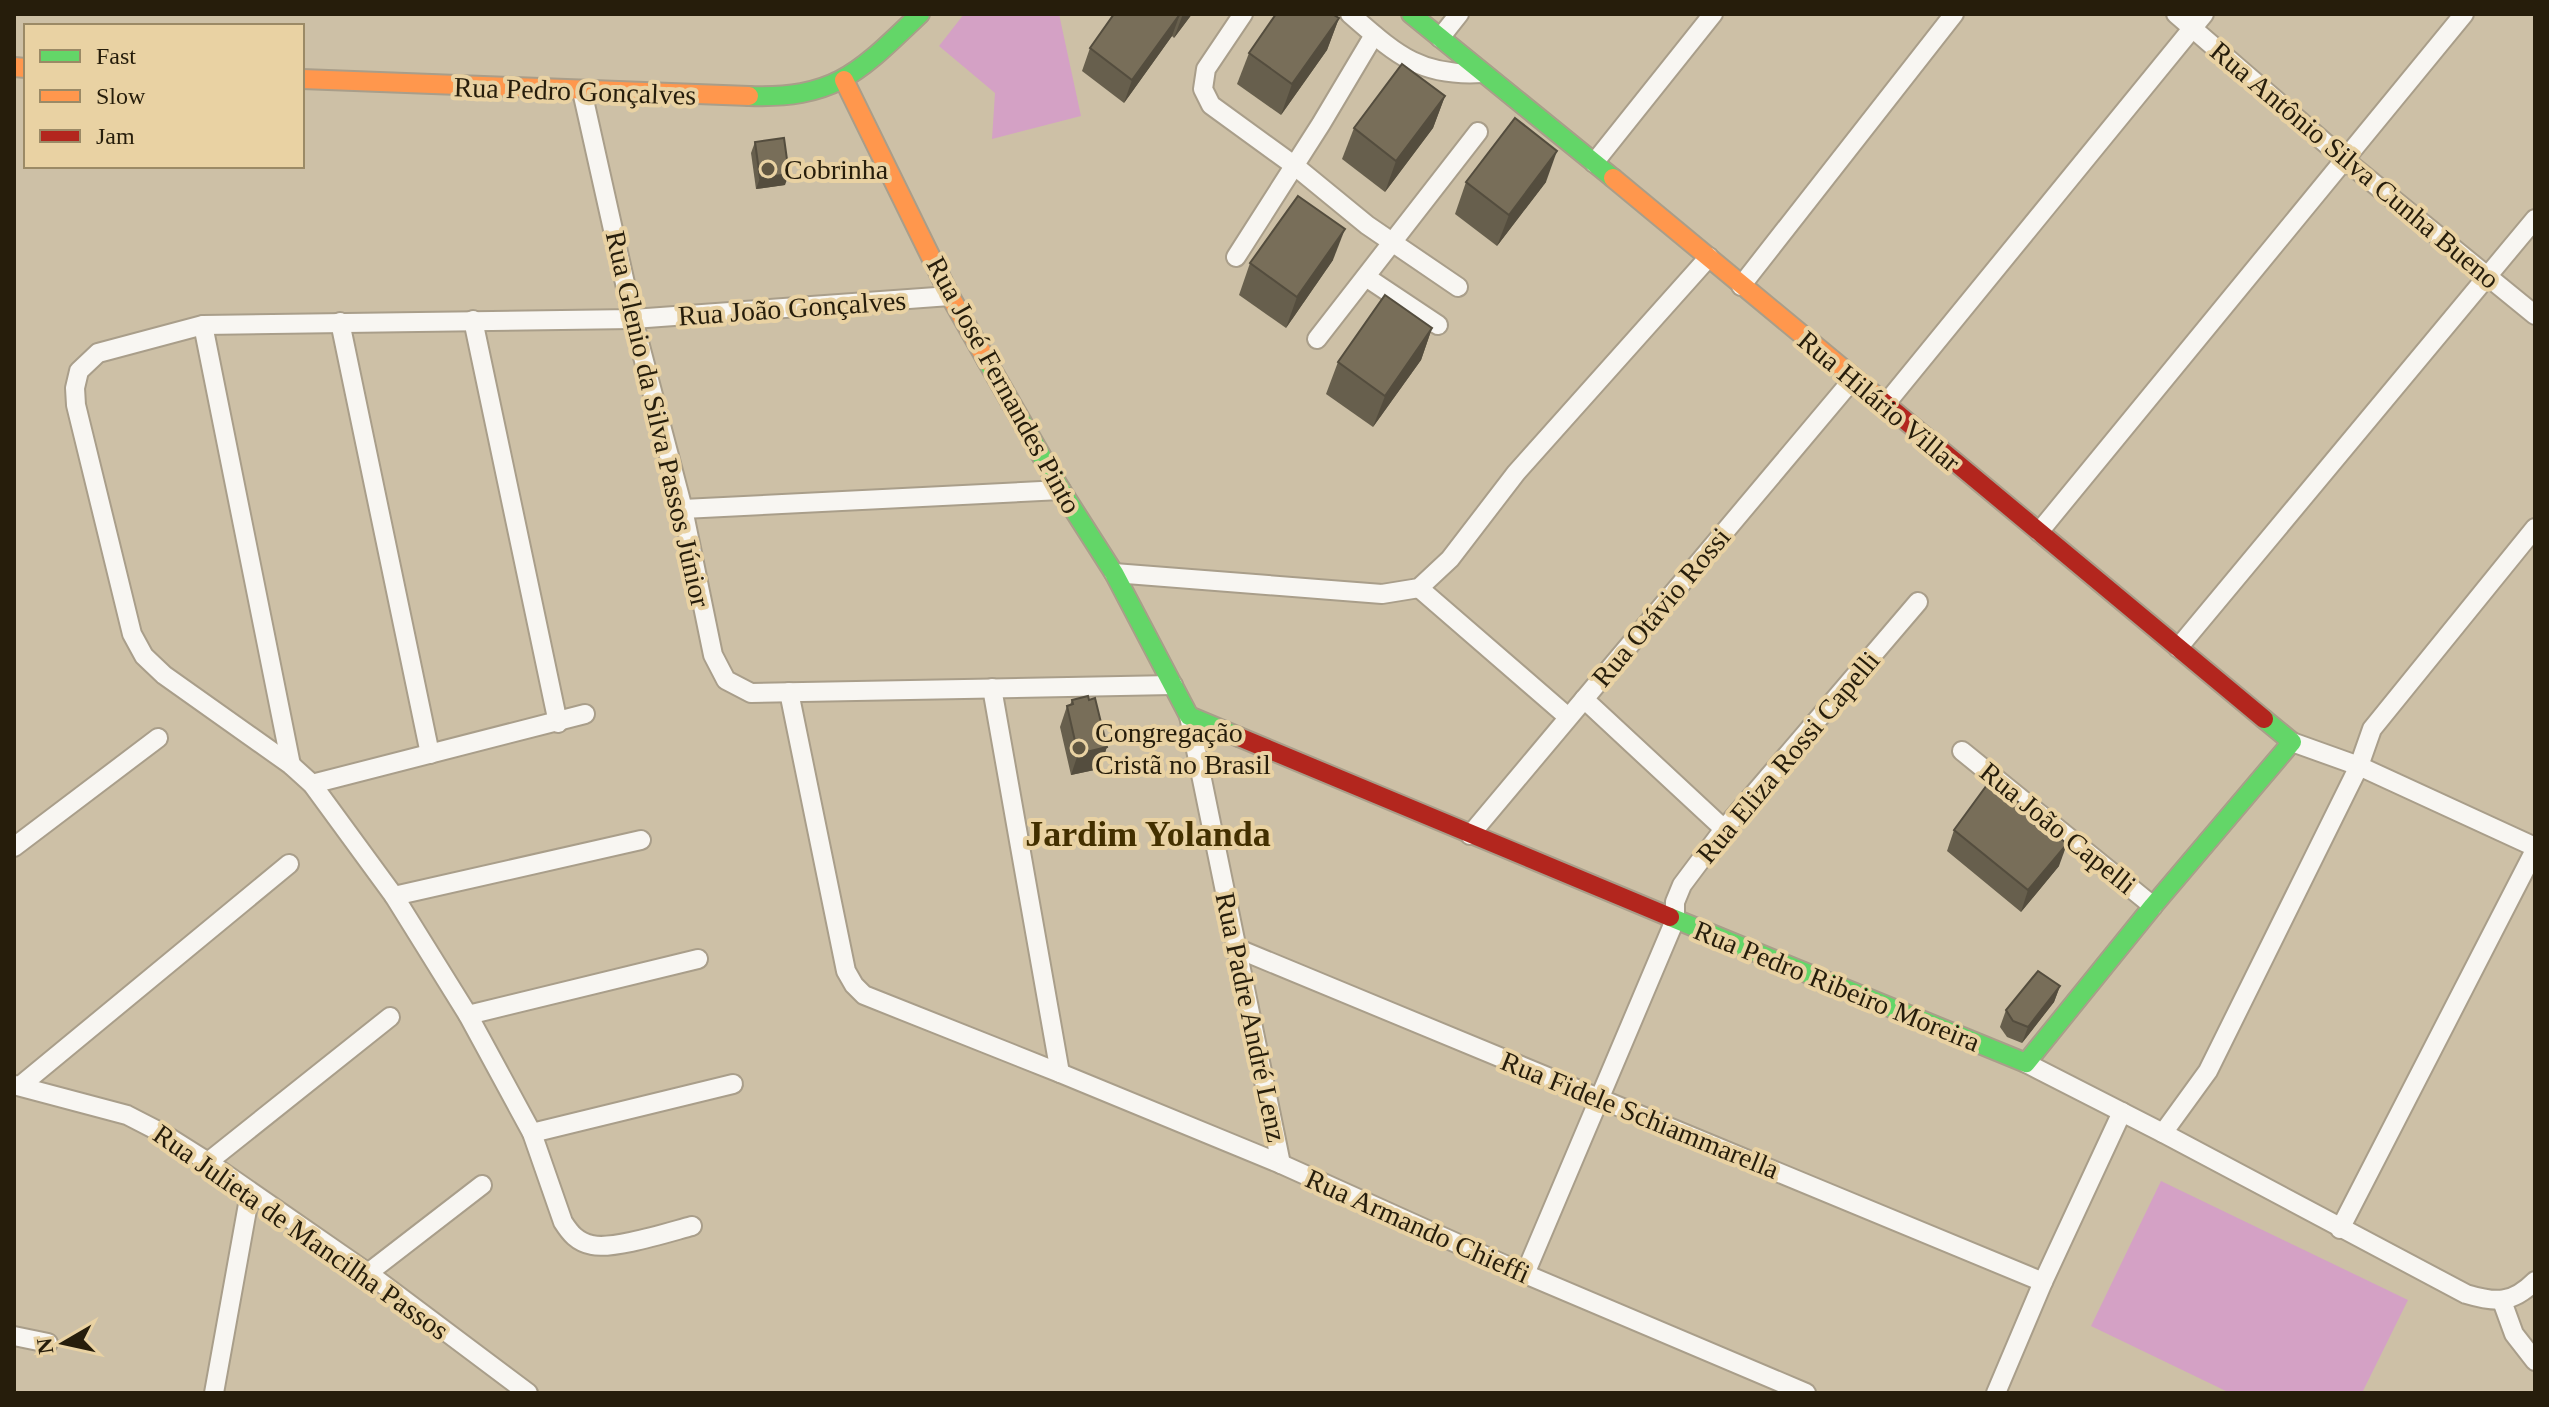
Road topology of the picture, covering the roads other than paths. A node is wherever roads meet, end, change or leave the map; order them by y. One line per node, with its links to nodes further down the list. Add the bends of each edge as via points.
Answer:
1 (920, 14): 15 (street)
2 (1243, 14): 20 (street, via 1206,69 1203,89 1211,105)
3 (1350, 14): 11 (street)
4 (1411, 14): 12 (street, Rua Hilário Villar)
5 (1459, 14): 12 (street)
6 (1713, 14): 19 (street)
7 (1954, 14): 27 (street)
8 (2176, 14): 10 (street, Rua Antônio Silva Cunha Bueno)
9 (2464, 14): 18 (street)
10 (2199, 21): 18 (street, Rua Antônio Silva Cunha Bueno); 38 (street)
11 (1374, 35): 13 (street, via 1428,70); 20 (street)
12 (1440, 38): 13 (street, Rua Hilário Villar)
13 (1482, 73): 19 (street, Rua Hilário Villar)
14 (304, 79): 16 (street, Rua Pedro Gonçalves)
15 (844, 80): 16 (street, Rua Pedro Gonçalves, via 782,97); 29 (street, Rua José Fernandes Pinto)
16 (582, 91): 31 (street, Rua Glenio da Silva Passos Júnior)
17 (1478, 132): 22 (street)
18 (2345, 160): 26 (street, Rua Antônio Silva Cunha Bueno); 42 (street)
19 (1594, 163): 24 (street, Rua Hilário Villar)
20 (1295, 166): 22 (street); 23 (street)
21 (2535, 219): 26 (street)
22 (1393, 244): 25 (street); 28 (street)
23 (1236, 257)
24 (1709, 257): 27 (street, Rua Hilário Villar); 44 (street, via 1516,473 1450,559)
25 (1366, 277): 35 (street); 36 (street)
26 (2487, 278): 30 (street, Rua Antônio Silva Cunha Bueno); 46 (street)
27 (1741, 286): 37 (street, Rua Hilário Villar)
28 (1458, 287)
29 (950, 296): 31 (street, Rua João Gonçalves); 39 (street, Rua José Fernandes Pinto)
30 (2535, 315)
31 (633, 319): 32 (street, Rua João Gonçalves); 40 (street, Rua Glenio da Silva Passos Júnior)
32 (473, 320): 33 (street, Rua João Gonçalves); 54 (street)
33 (340, 322): 34 (street, Rua João Gonçalves); 58 (street)
34 (203, 325): 59 (street); 59 (street, Rua João Gonçalves, via 98,353 79,371 76,405 132,634 144,656)
35 (1438, 325)
36 (1317, 339)
37 (1853, 379): 38 (street, Rua Hilário Villar); 50 (street, Rua Otávio Rossi)
38 (1884, 406): 42 (street, Rua Hilário Villar)
39 (1061, 490): 40 (street); 43 (street, Rua José Fernandes Pinto)
40 (683, 509): 49 (street, Rua Glenio da Silva Passos Júnior, via 713,655 726,680 751,693)
41 (2535, 528): 60 (street, via 2372,729)
42 (2039, 532): 46 (street, Rua Hilário Villar)
43 (1114, 573): 44 (street, via 1354,593); 47 (street, Rua José Fernandes Pinto)
44 (1419, 588): 53 (street)
45 (1918, 602): 62 (street, Rua Eliza Rossi Capelli)
46 (2178, 648): 56 (street, Rua Hilário Villar)
47 (1173, 685): 48 (street, Rua Glenio da Silva Passos Júnior); 52 (street, Rua Padre André Lenz)
48 (992, 688): 49 (street, Rua Glenio da Silva Passos Júnior); 76 (street)
49 (789, 692): 76 (street, Rua Armando Chieffi, via 842,954 854,985 864,995)
50 (1584, 699): 53 (street, Rua Otávio Rossi); 62 (street)
51 (585, 714): 54 (street)
52 (1189, 716): 63 (street, Rua Pedro Ribeiro Moreira); 71 (street, Rua Padre André Lenz)
53 (1568, 717): 63 (street, Rua Otávio Rossi)
54 (558, 723): 58 (street)
55 (158, 738): 65 (street)
56 (2292, 742): 60 (street, Rua Hilário Villar); 69 (street)
57 (1962, 751): 69 (street, Rua João Capelli)
58 (430, 754): 61 (street)
59 (291, 765): 61 (street, Rua João Gonçalves)
60 (2359, 766): 66 (street, Rua Hilário Villar); 82 (street, via 2208,1071)
61 (312, 784): 68 (street, Rua João Gonçalves)
62 (1724, 829): 70 (street, Rua Eliza Rossi Capelli, via 1682,885)
63 (1470, 835): 70 (street, Rua Pedro Ribeiro Moreira)
64 (641, 840): 68 (street)
65 (14, 847)
66 (2535, 849): 88 (street)
67 (289, 864): 78 (street)
68 (394, 896): 73 (street, Rua João Gonçalves)
69 (2153, 906): 75 (street)
70 (1675, 920): 75 (street, Rua Pedro Ribeiro Moreira); 79 (street, Rua Eliza Rossi Capelli)
71 (1236, 948): 79 (street, Rua Fidele Schiammarella); 84 (street, Rua Padre André Lenz)
72 (698, 959): 73 (street)
73 (468, 1015): 81 (street, Rua João Gonçalves)
74 (390, 1017): 83 (street)
75 (2026, 1063): 80 (street, Rua Pedro Ribeiro Moreira)
76 (1060, 1073): 84 (street, Rua Armando Chieffi)
77 (733, 1084): 81 (street)
78 (17, 1085): 83 (street, Rua Julieta de Mancilha Passos, via 127,1115)
79 (1600, 1099): 90 (street, Rua Eliza Rossi Capelli); 92 (street, Rua Fidele Schiammarella)
80 (2122, 1112): 82 (street, Rua Pedro Ribeiro Moreira); 92 (street)
81 (532, 1133): 87 (street, Rua João Gonçalves, via 563,1222 581,1242 605,1246)
82 (2163, 1133): 88 (street, Rua Pedro Ribeiro Moreira)
83 (208, 1162): 86 (street, Rua Julieta de Mancilha Passos)
84 (1281, 1164): 90 (street, Rua Armando Chieffi)
85 (482, 1185): 89 (street)
86 (250, 1193): 89 (street, Rua Julieta de Mancilha Passos); 97 (street)
87 (692, 1226)
88 (2340, 1229): 93 (street, Rua Pedro Ribeiro Moreira, via 2466,1294)
89 (368, 1273): 98 (street, Rua Julieta de Mancilha Passos)
90 (1525, 1274): 99 (street, Rua Armando Chieffi)
91 (2535, 1281): 93 (street)
92 (2043, 1282): 100 (street)
93 (2502, 1301): 96 (street, via 2514,1334)
94 (14, 1336): 95 (street)
95 (48, 1343)
96 (2535, 1361)
97 (214, 1393)
98 (528, 1393)
99 (1806, 1393)
100 (1996, 1393)

